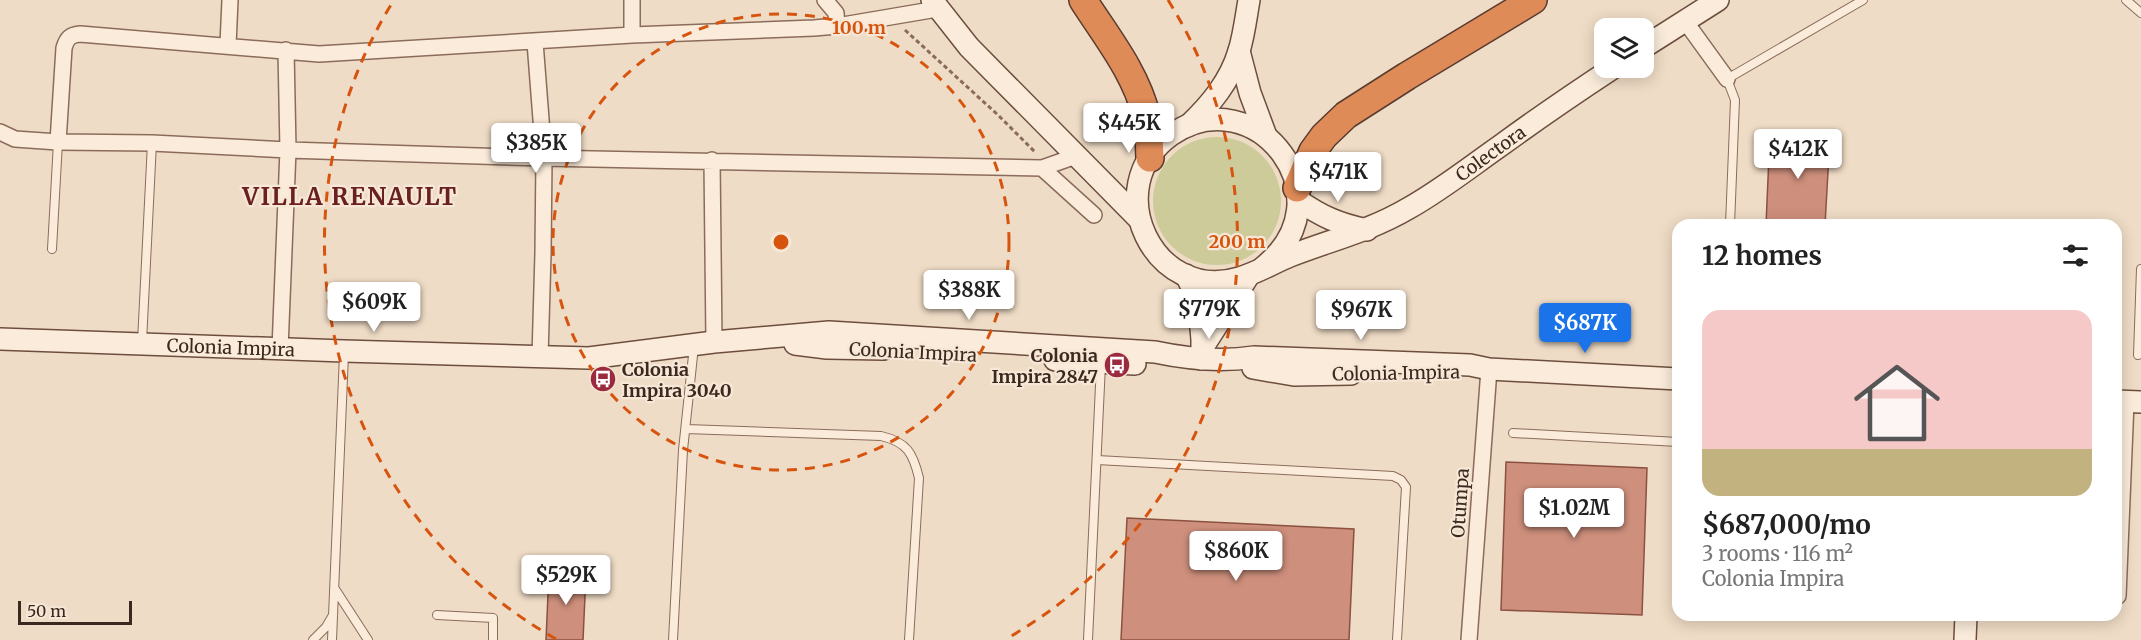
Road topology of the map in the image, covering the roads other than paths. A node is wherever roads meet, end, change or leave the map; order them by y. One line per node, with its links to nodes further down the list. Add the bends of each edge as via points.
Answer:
1 (230, 0): 17 (street)
2 (632, 0): 14 (street)
3 (825, 0): 13 (street, via 836,13)
4 (1083, 0): 30 (highway, via 1140,94)
5 (1249, 0): 19 (main road)
6 (1533, 0): 33 (highway, via 1346,115 1313,151)
7 (1718, 0): 12 (main road)
8 (1863, 0): 21 (lane)
9 (2126, 0): 11 (lane)
10 (934, 4): 13 (street); 28 (main road, via 969,47)
11 (2141, 13)
12 (1685, 21): 15 (main road); 21 (street)
13 (837, 26): 14 (street)
14 (632, 35): 16 (street)
15 (1654, 41)
16 (535, 42): 18 (street, via 319,54); 29 (street)
17 (228, 45): 18 (street); 25 (street, via 72,35 64,48)
18 (286, 50): 27 (street)
19 (1239, 51): 22 (main road, via 1218,94); 24 (main road)
20 (1599, 78): 37 (main road, Colectora, via 1432,194)
21 (1726, 79): 36 (lane, via 1734,100)
22 (1189, 126): 24 (main road, via 1210,121 1232,122); 30 (main road, via 1163,141)
23 (0, 132): 25 (street, via 15,139)
24 (1266, 136): 33 (main road, via 1289,164)
25 (57, 142): 26 (street); 38 (lane)
26 (152, 143): 27 (street); 44 (lane)
27 (288, 150): 29 (street); 46 (street)
28 (1076, 156): 32 (street); 35 (main road)
29 (544, 158): 31 (street); 50 (street)
30 (1150, 158): 35 (main road, via 1140,178)
31 (712, 160): 32 (street); 45 (street)
32 (1042, 168): 34 (street)
33 (1298, 194): 37 (main road, via 1318,215); 40 (main road, via 1297,215 1289,239 1272,260)
34 (1094, 215)
35 (1139, 219): 41 (main road, via 1157,254)
36 (1730, 219)
37 (1368, 230): 40 (main road, Colectora)
38 (52, 249)
39 (2141, 269): 49 (lane)
40 (1255, 272): 41 (main road, via 1236,279 1211,281); 48 (main road)
41 (1186, 275): 48 (main road, via 1197,302)
42 (0, 339): 44 (main road, Colonia Impira)
43 (749, 339): 45 (main road, Colonia Impira); 48 (main road, Colonia Impira, via 829,332); 51 (main road, Colonia Impira, via 827,348 933,351)
44 (142, 343): 46 (main road, Colonia Impira)
45 (704, 344): 50 (main road, Colonia Impira, via 589,358); 55 (lane)
46 (280, 349): 47 (main road, Colonia Impira)
47 (344, 351): 50 (main road, Colonia Impira); 60 (lane)
48 (1196, 355): 51 (main road, Colonia Impira, via 1154,365); 52 (main road, Colonia Impira, via 1232,361 1254,357 1470,365)
49 (2138, 355)
50 (540, 357)
51 (1101, 364): 58 (lane)
52 (1489, 369): 53 (main road, Colonia Impira); 72 (street, Otumpa)
53 (1672, 379)
54 (2128, 402): 59 (street)
55 (686, 429): 68 (lane); 69 (lane, via 881,436 904,445 919,478)
56 (1513, 433): 57 (lane)
57 (1672, 442)
58 (1096, 460): 70 (lane); 71 (lane, via 1393,476 1401,480 1406,487)
59 (2122, 518)
60 (335, 588): 61 (lane); 66 (lane)
61 (334, 614): 64 (lane); 65 (lane)
62 (436, 615): 67 (lane, via 493,618)
63 (1966, 621): 73 (main road)
64 (313, 640)
65 (332, 640)
66 (368, 640)
67 (493, 640)
68 (673, 640)
69 (909, 640)
70 (1088, 640)
71 (1397, 640)
72 (1469, 640)
73 (1965, 640)

